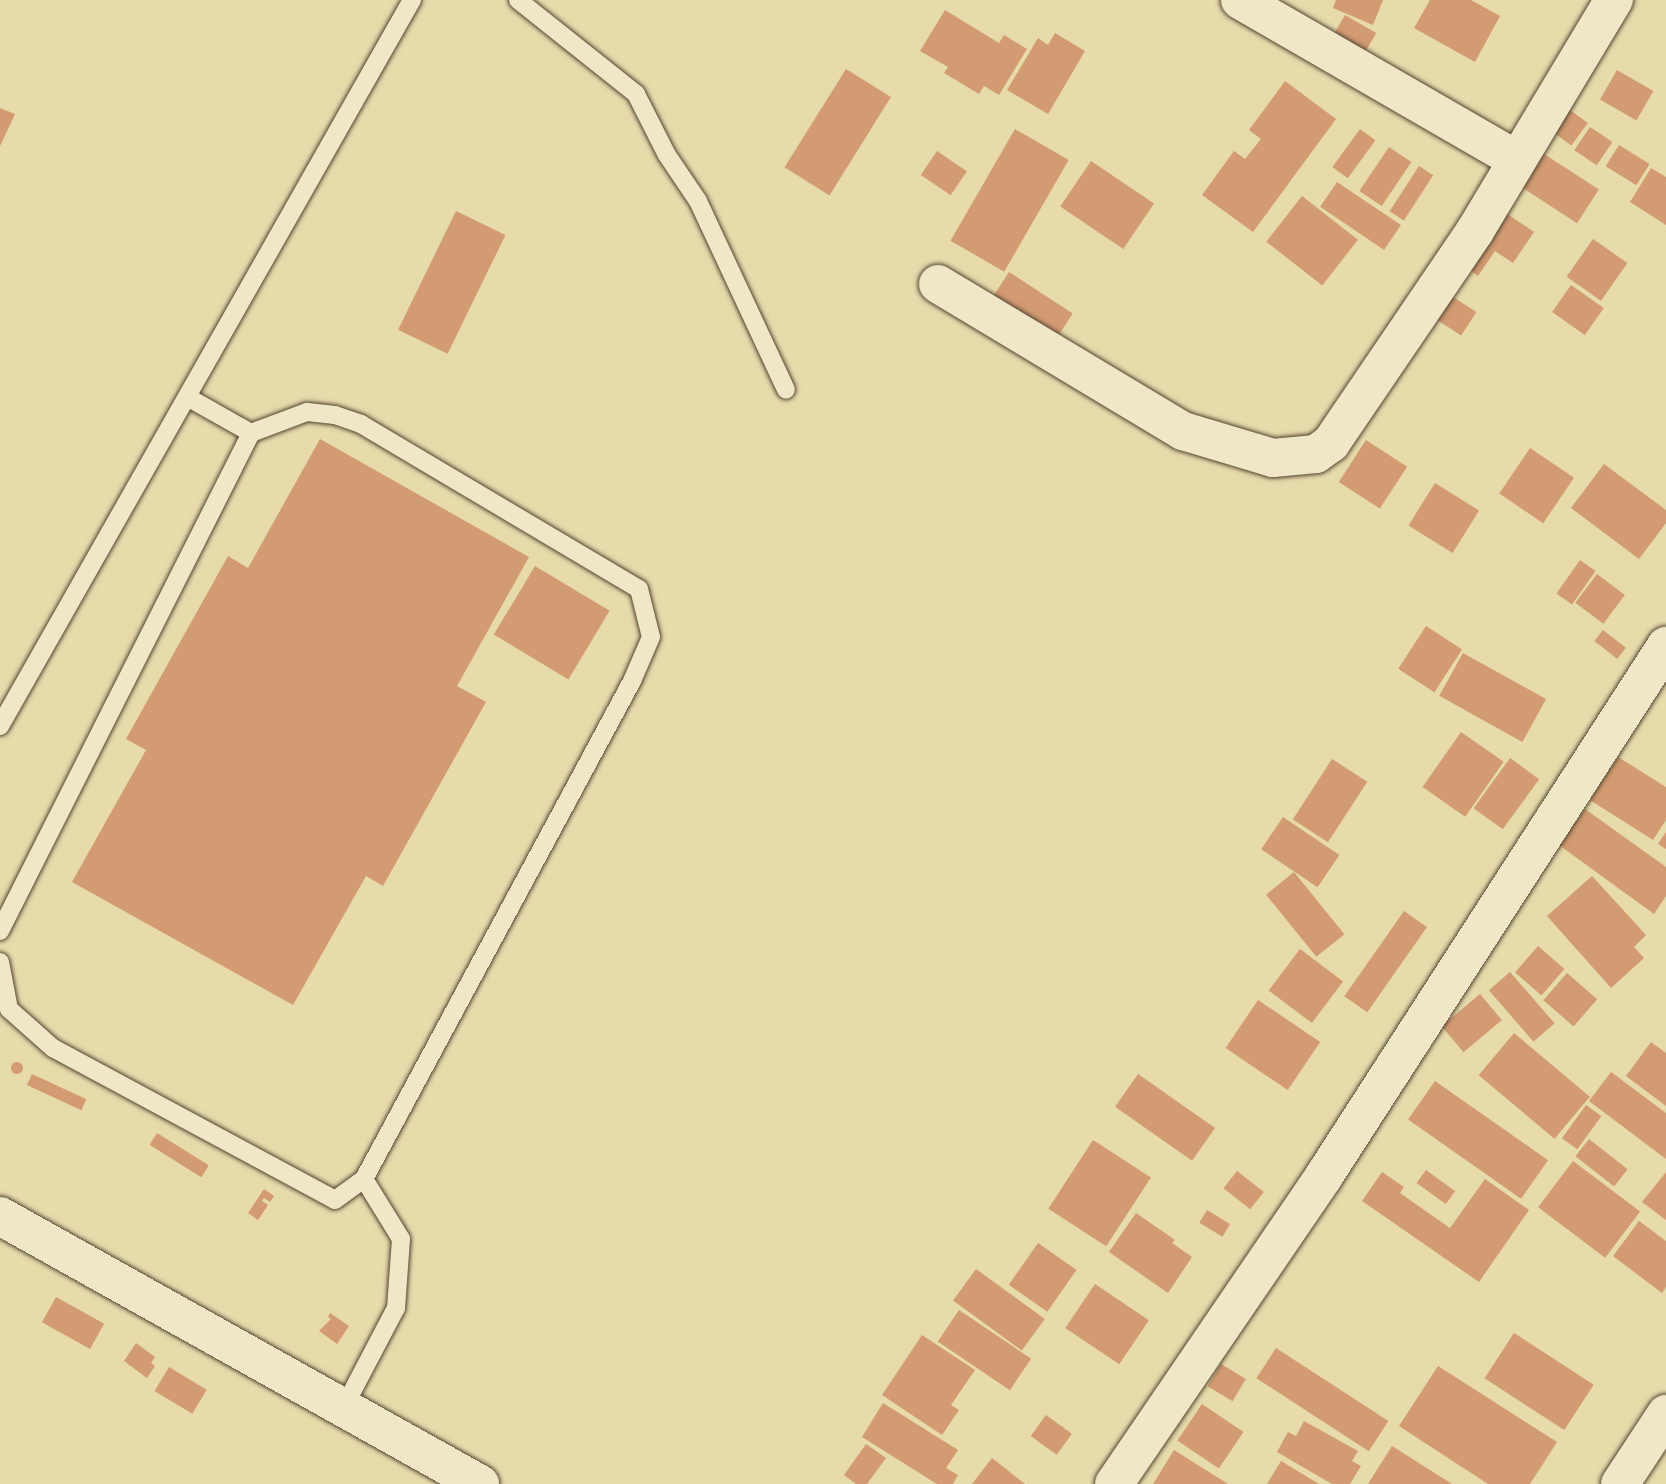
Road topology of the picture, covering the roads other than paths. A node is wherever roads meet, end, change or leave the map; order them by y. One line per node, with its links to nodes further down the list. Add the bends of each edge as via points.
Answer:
1 (412, 0): 8 (lane)
2 (518, 0): 7 (lane, via 636,94 698,201)
3 (1240, 0): 5 (street)
4 (1614, 0): 5 (street)
5 (1517, 160): 6 (street, via 1339,431 1316,454 1273,458 1183,431)
6 (938, 284)
7 (786, 390)
8 (187, 397): 9 (lane); 11 (lane)
9 (251, 433): 12 (lane); 14 (lane, via 307,412 361,424 639,589 651,637)
10 (1666, 646): 19 (street, via 1324,1176)
11 (0, 726)
12 (0, 931)
13 (0, 962): 14 (lane, via 9,1009 53,1048 335,1200)
14 (364, 1179): 16 (lane, via 401,1239 396,1308)
15 (0, 1216): 16 (street)
16 (344, 1407): 18 (street)
17 (1666, 1414): 20 (street)
18 (480, 1484)
19 (1114, 1484)
20 (1620, 1484)

